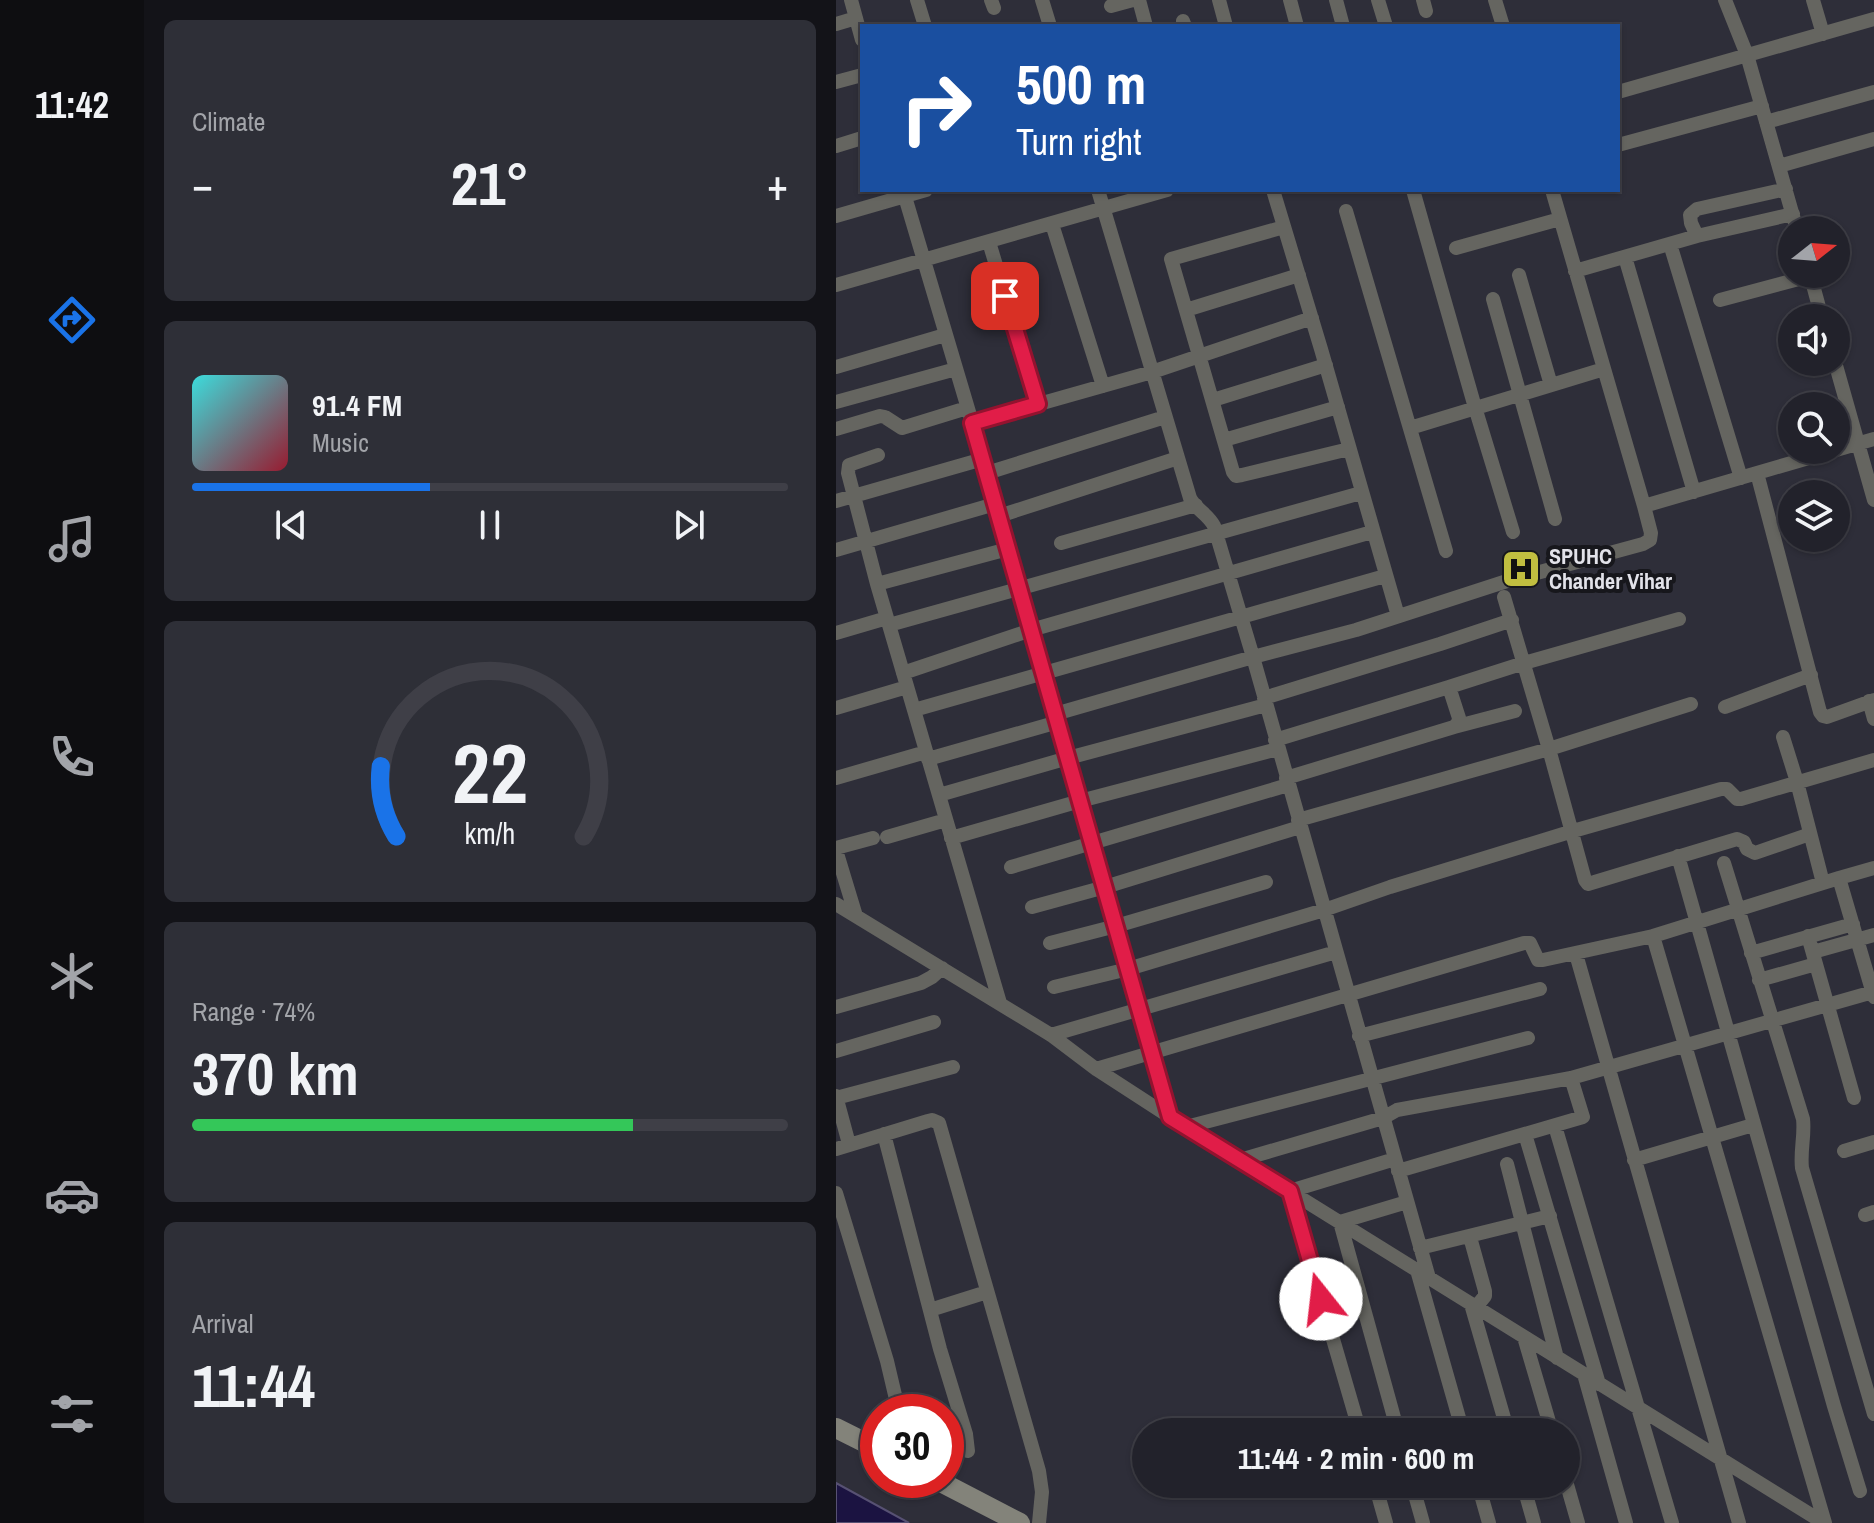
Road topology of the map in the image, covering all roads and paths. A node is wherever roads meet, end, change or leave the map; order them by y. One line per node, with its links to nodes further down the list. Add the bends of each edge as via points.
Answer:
1 (851, 0): 13 (street)
2 (917, 0): 16 (street)
3 (1042, 0): 17 (street)
4 (1136, 0): 12 (street); 18 (street)
5 (1219, 0): 19 (street)
6 (1290, 0): 20 (street)
7 (1336, 0): 21 (street)
8 (1378, 0): 22 (street)
9 (1495, 0): 23 (street)
10 (1725, 0): 26 (street)
11 (1813, 0): 25 (street)
12 (1111, 6)
13 (856, 18): 15 (street); 24 (street)
14 (1874, 19): 25 (street)
15 (836, 24)
16 (924, 24)
17 (1049, 24)
18 (1145, 24)
19 (1225, 24)
20 (1296, 24)
21 (1342, 24)
22 (1385, 24)
23 (1502, 24)
24 (860, 33)
25 (1823, 34): 26 (street)
26 (1747, 55): 29 (street); 31 (street)
27 (860, 76): 28 (street)
28 (836, 82)
29 (1620, 91)
30 (1874, 92): 32 (street)
31 (1762, 106): 32 (street); 35 (street)
32 (1766, 122): 37 (street)
33 (860, 139): 36 (street)
34 (1874, 139): 37 (street)
35 (1620, 144)
36 (836, 146)
37 (1779, 166): 38 (street)
38 (1786, 189): 47 (street); 52 (street, via 1697,209 1690,215)
39 (1099, 192): 45 (street)
40 (1160, 192): 45 (street)
41 (1274, 192): 51 (street)
42 (1414, 192): 83 (street)
43 (1553, 192): 49 (street)
44 (904, 193): 48 (street); 57 (street)
45 (1103, 209): 50 (street); 73 (street)
46 (1346, 211): 86 (street)
47 (1793, 214): 52 (street)
48 (836, 216)
49 (1560, 219): 55 (street); 58 (street)
50 (1052, 224): 53 (street); 76 (street)
51 (1284, 227): 59 (street); 65 (street, via 1171,259)
52 (1697, 236): 54 (street)
53 (989, 242): 57 (street); 80 (street)
54 (1670, 244): 56 (street); 96 (street)
55 (1456, 248)
56 (1625, 257): 58 (street); 97 (street)
57 (923, 261): 62 (street); 67 (street)
58 (1575, 271): 72 (street)
59 (1299, 275): 65 (street); 66 (street)
60 (1519, 275): 75 (street)
61 (1778, 284): 64 (street)
62 (836, 285)
63 (1493, 299): 77 (street)
64 (1720, 300)
65 (1186, 310): 68 (street)
66 (1312, 318): 68 (street); 69 (street)
67 (945, 335): 70 (street); 71 (street)
68 (1199, 357): 73 (street); 78 (street)
69 (1326, 365): 78 (street); 81 (street)
70 (836, 367)
71 (956, 369): 79 (street); 82 (street)
72 (1604, 369): 75 (street); 103 (street)
73 (1152, 372): 76 (street); 84 (street)
74 (1839, 376): 90 (street)
75 (1551, 385): 77 (street)
76 (1103, 386): 80 (street)
77 (1520, 394): 83 (street); 105 (street)
78 (1213, 400): 89 (street)
79 (836, 402)
80 (1038, 404): 85 (street)
81 (1338, 407): 89 (street); 91 (street)
82 (967, 408): 85 (street); 87 (street, via 902,428 880,416)
83 (1475, 408): 86 (street); 107 (street)
84 (1165, 417): 93 (street); 94 (street)
85 (972, 423): 94 (street)
86 (1410, 428): 113 (street)
87 (836, 429)
88 (1874, 439): 90 (street)
89 (1224, 440): 91 (street, via 1236,476)
90 (1858, 444): 95 (street); 100 (street)
91 (1349, 449): 98 (street)
92 (878, 455): 99 (street, via 848,467)
93 (1178, 458): 102 (street); 104 (street)
94 (985, 466): 99 (street); 104 (street)
95 (1757, 473): 96 (street); 129 (street)
96 (1741, 478): 97 (street)
97 (1694, 492): 103 (street)
98 (1361, 493): 106 (street); 108 (street)
99 (854, 496): 101 (street); 109 (street)
100 (1874, 500)
101 (836, 501)
102 (1196, 505): 108 (street, via 1212,521); 110 (street)
103 (1644, 506): 119 (street, via 1651,533 1643,544)
104 (997, 510): 109 (street); 111 (street)
105 (1555, 519)
106 (1372, 532): 114 (street); 115 (street)
107 (1513, 532)
108 (1216, 534): 114 (street); 117 (street)
109 (867, 542): 112 (street); 116 (street)
110 (1061, 543)
111 (1008, 549): 116 (street); 117 (street)
112 (836, 550)
113 (1446, 551)
114 (1229, 574): 120 (street); 124 (street)
115 (1385, 576): 119 (street); 120 (street)
116 (877, 584): 123 (street)
117 (1020, 589): 123 (street); 124 (street)
118 (1504, 597): 122 (street)
119 (1398, 616): 126 (street)
120 (1241, 617): 126 (street); 128 (street)
121 (1679, 619): 127 (street)
122 (1512, 620): 127 (street); 132 (street)
123 (888, 622): 125 (street); 130 (street)
124 (1031, 630): 128 (street); 130 (street)
125 (836, 633)
126 (1253, 657): 132 (street); 139 (street)
127 (1524, 663): 131 (street); 144 (street)
128 (1044, 673): 137 (street); 139 (street)
129 (1811, 675): 133 (street, via 1823,716); 135 (street)
130 (905, 680): 136 (street); 137 (street)
131 (1449, 687): 141 (street, via 1459,718); 143 (street)
132 (1265, 701): 143 (street); 146 (street)
133 (1872, 701): 140 (street)
134 (1691, 704): 144 (street)
135 (1725, 707)
136 (836, 708)
137 (914, 710): 145 (street)
138 (1515, 711): 141 (street)
139 (1056, 718): 145 (street); 146 (street)
140 (1874, 719)
141 (1454, 727): 149 (street)
142 (1783, 737): 150 (street)
143 (1277, 744): 149 (street); 152 (street)
144 (1549, 749): 154 (street); 155 (street)
145 (927, 756): 148 (street); 151 (street)
146 (1068, 758): 151 (street); 152 (street)
147 (1874, 760): 150 (street)
148 (836, 778)
149 (1287, 782): 154 (street); 158 (street)
150 (1797, 782): 155 (street, via 1741,799 1721,789); 156 (street)
151 (939, 795): 153 (street)
152 (1080, 801): 157 (street); 158 (street)
153 (946, 820): 157 (street); 159 (street)
154 (1299, 823): 167 (street); 171 (street)
155 (1573, 831): 160 (street, via 1588,884); 171 (street)
156 (1810, 834): 160 (street, via 1755,853 1737,839); 166 (street)
157 (951, 838): 192 (street)
158 (1092, 843): 162 (street); 167 (street)
159 (836, 849): 172 (street)
160 (1678, 856): 173 (street)
161 (1724, 863): 170 (street)
162 (1011, 867)
163 (1874, 868): 164 (street)
164 (1839, 878): 166 (street); 174 (street)
165 (1266, 882): 175 (street)
166 (1823, 883): 170 (street)
167 (1105, 887): 169 (street); 175 (street)
168 (836, 904): 172 (street)
169 (1032, 907)
170 (1738, 909): 173 (street); 182 (street)
171 (1324, 910): 181 (street); 186 (street)
172 (856, 916): 185 (street)
173 (1696, 923): 177 (street); 198 (street)
174 (1853, 924): 178 (street); 179 (street)
175 (1116, 926): 180 (street); 186 (street)
176 (1874, 935): 179 (street)
177 (1653, 936): 183 (street); 202 (street)
178 (1808, 936): 182 (street); 184 (street)
179 (1857, 940): 184 (street); 191 (street)
180 (1050, 943)
181 (1336, 952): 190 (street); 195 (street)
182 (1751, 953): 187 (street)
183 (1576, 954): 190 (street, via 1538,960 1530,943 1524,943); 206 (street)
184 (1814, 958): 187 (street); 193 (street)
185 (942, 968): 192 (street); 194 (street, via 921,983)
186 (1128, 969): 188 (street); 195 (street)
187 (1759, 980): 196 (street)
188 (1054, 987)
189 (1540, 989): 200 (street)
190 (1348, 995): 200 (street); 204 (street)
191 (1873, 995): 193 (street)
192 (1000, 1003): 199 (street)
193 (1827, 1005): 196 (street); 211 (street)
194 (836, 1007)
195 (1140, 1011): 199 (street); 204 (street)
196 (1771, 1020): 198 (street); 245 (street, via 1803,1119 1802,1168)
197 (934, 1022): 203 (street)
198 (1728, 1034): 202 (street); 214 (street)
199 (1051, 1035): 207 (street)
200 (1359, 1036): 208 (street)
201 (1528, 1038): 208 (street)
202 (1685, 1044): 206 (street); 219 (street)
203 (836, 1051)
204 (1152, 1052): 207 (street); 212 (street)
205 (953, 1067): 210 (street)
206 (1607, 1067): 209 (street); 224 (street)
207 (1096, 1069): 212 (street)
208 (1372, 1078): 213 (street); 216 (street)
209 (1571, 1078): 213 (street, via 1397,1110); 215 (street, via 1583,1117)
210 (836, 1097): 221 (street)
211 (1854, 1098)
212 (1170, 1117): 216 (street)
213 (1383, 1118): 223 (street); 226 (street)
214 (1753, 1125): 219 (street); 255 (street)
215 (1555, 1126): 218 (street); 244 (street)
216 (1186, 1127): 223 (street)
217 (884, 1134): 221 (street); 236 (street, via 932,1120 939,1123); 238 (street)
218 (1525, 1134): 226 (street); 230 (street)
219 (1712, 1138): 224 (street); 272 (street)
220 (1874, 1142): 222 (street)
221 (843, 1146)
222 (1844, 1151)
223 (1240, 1160): 227 (street)
224 (1634, 1160): 254 (street)
225 (1507, 1164): 232 (street)
226 (1397, 1165): 227 (street); 229 (street)
227 (1290, 1191): 231 (street); 246 (street)
228 (836, 1193): 243 (street)
229 (1407, 1202): 231 (street); 234 (street)
230 (1550, 1216): 232 (street); 242 (street)
231 (1340, 1222): 235 (street); 247 (street)
232 (1523, 1224): 233 (street); 240 (street)
233 (1470, 1237): 234 (street); 237 (street, via 1485,1291)
234 (1420, 1248): 235 (street)
235 (1423, 1274): 237 (street); 248 (street)
236 (987, 1292): 238 (street); 263 (street, via 1039,1471)
237 (1474, 1306): 239 (street); 249 (street)
238 (930, 1310): 253 (street)
239 (1524, 1337): 240 (street); 250 (street)
240 (1557, 1358): 241 (street)
241 (1584, 1374): 242 (street); 269 (street)
242 (1599, 1384): 244 (street)
243 (895, 1394)
244 (1638, 1408): 254 (street); 270 (street)
245 (1874, 1414)
246 (1356, 1418)
247 (1394, 1418)
248 (1459, 1418)
249 (1504, 1418)
250 (1548, 1418)
251 (836, 1428): 252 (street)
252 (860, 1440)
253 (968, 1451)
254 (1721, 1459): 271 (street); 272 (street)
255 (1860, 1491)
256 (964, 1494): 262 (street)
257 (1379, 1498): 264 (street)
258 (1416, 1498): 265 (street)
259 (1482, 1498): 266 (street)
260 (1527, 1498): 267 (street)
261 (1571, 1498): 268 (street)
262 (1020, 1523)
263 (1039, 1523)
264 (1386, 1523)
265 (1423, 1523)
266 (1489, 1523)
267 (1534, 1523)
268 (1578, 1523)
269 (1626, 1523)
270 (1672, 1523)
271 (1739, 1523)
272 (1825, 1523)

